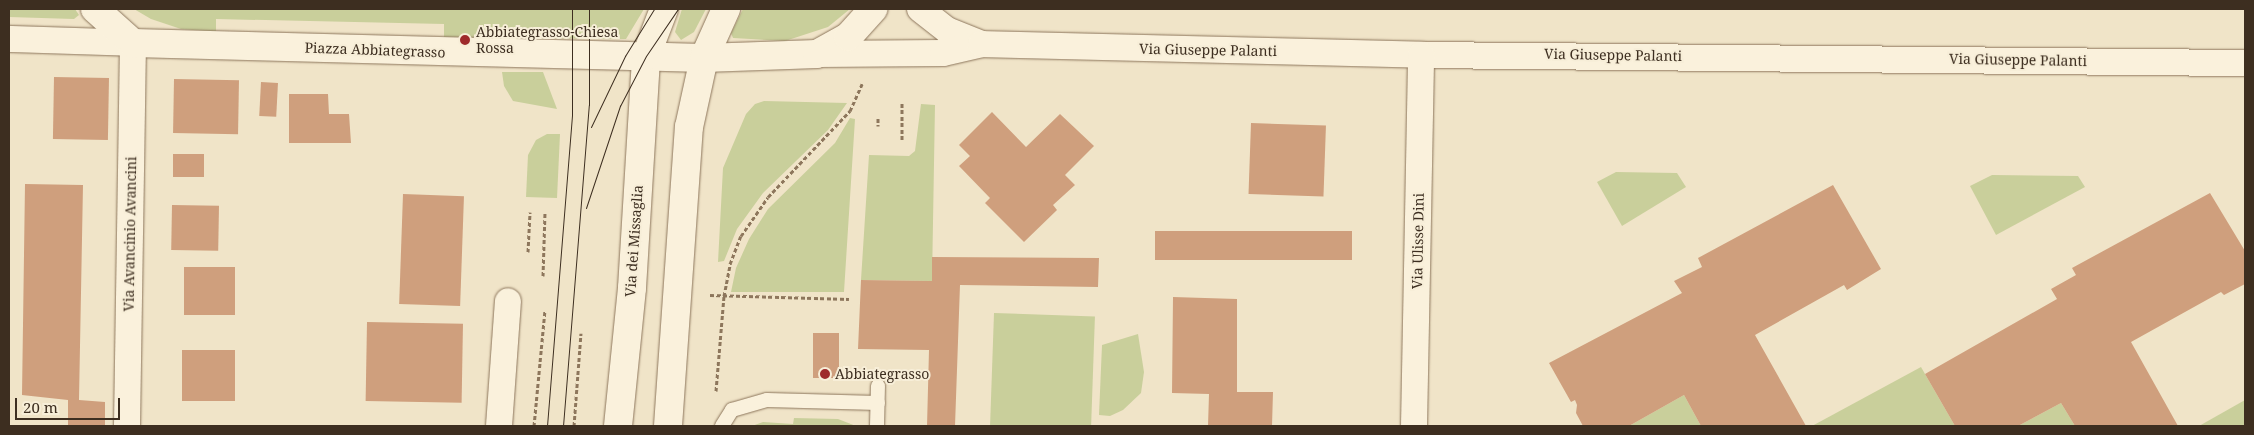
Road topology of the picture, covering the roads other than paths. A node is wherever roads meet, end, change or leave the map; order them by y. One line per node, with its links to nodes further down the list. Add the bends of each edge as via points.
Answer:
1 (95, 9): 7 (main road)
2 (664, 9): 11 (main road)
3 (726, 9): 12 (main road)
4 (873, 9): 9 (main road, Piazza Abbiategrasso, via 848,37)
5 (920, 9): 8 (street, via 947,30)
6 (9, 39): 7 (street, Piazza Abbiategrasso)
7 (133, 42): 11 (main road, Piazza Abbiategrasso); 17 (street, Via Avancinio Avancini)
8 (981, 44): 9 (street, Piazza Abbiategrasso, via 943,53); 10 (street, Via Giuseppe Palanti)
9 (817, 54): 12 (main road, Piazza Abbiategrasso)
10 (1421, 55): 13 (street, Via Giuseppe Palanti); 23 (street, Via Ulisse Dini)
11 (646, 56): 12 (main road, Piazza Abbiategrasso); 19 (main road, Via dei Missaglia, via 632,288)
12 (704, 58): 20 (main road, via 689,128)
13 (2245, 64)
14 (508, 302): 18 (street)
15 (878, 386): 16 (lane)
16 (878, 403): 21 (lane, via 767,400 732,410); 22 (lane)
17 (127, 426)
18 (499, 426)
19 (618, 426)
20 (668, 426)
21 (722, 426)
22 (877, 426)
23 (1414, 426)

